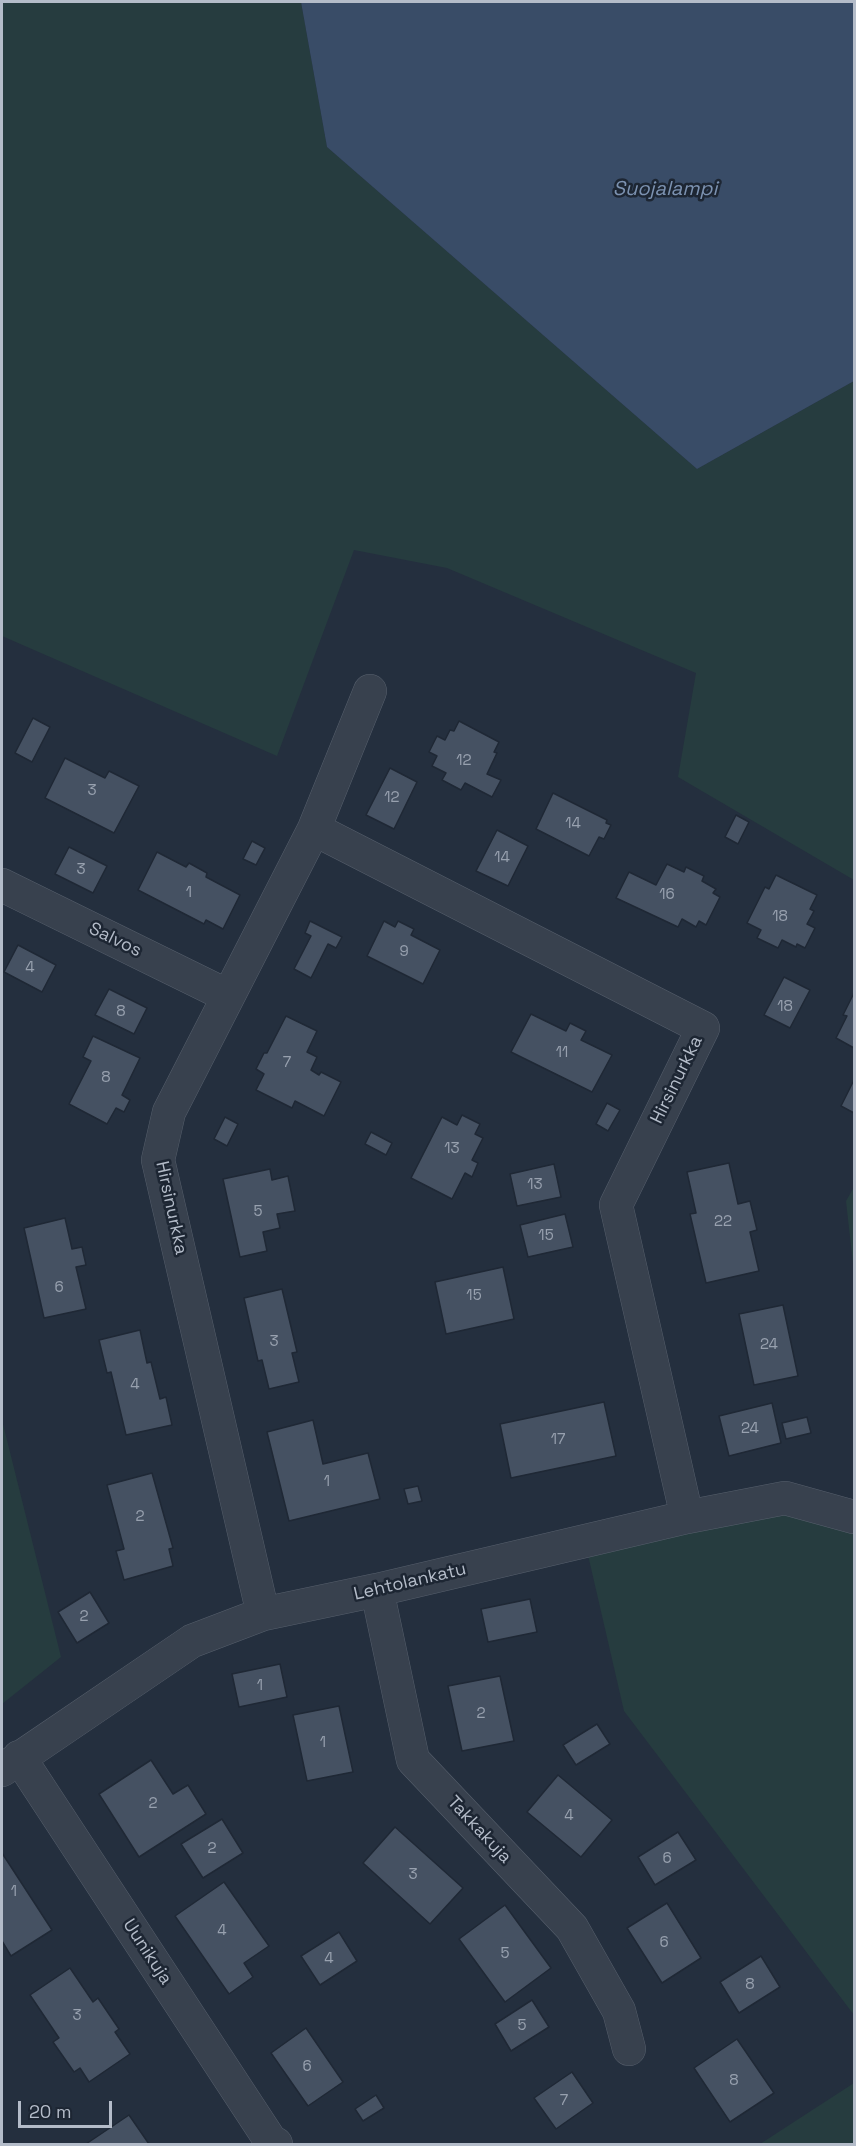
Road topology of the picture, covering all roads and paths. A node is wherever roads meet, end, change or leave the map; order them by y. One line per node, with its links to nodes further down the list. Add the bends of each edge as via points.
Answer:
1 (370, 691): 2 (street, Hirsinurkka)
2 (314, 829): 4 (street, Hirsinurkka); 5 (street, Hirsinurkka, via 703,1028 616,1205)
3 (2, 885): 4 (street, Salvos)
4 (228, 996): 8 (street, Hirsinurkka, via 169,1112 158,1160)
5 (687, 1517): 6 (street, Lehtolankatu, via 785,1498); 7 (street, Lehtolankatu)
6 (855, 1517)
7 (377, 1590): 8 (street, Lehtolankatu); 10 (street, Takkakuja, via 412,1760 572,1928 619,2011)
8 (263, 1614): 9 (street, Lehtolankatu, via 192,1641)
9 (10, 1764): 11 (street, Uunikuja)
10 (629, 2049)
11 (276, 2145)

